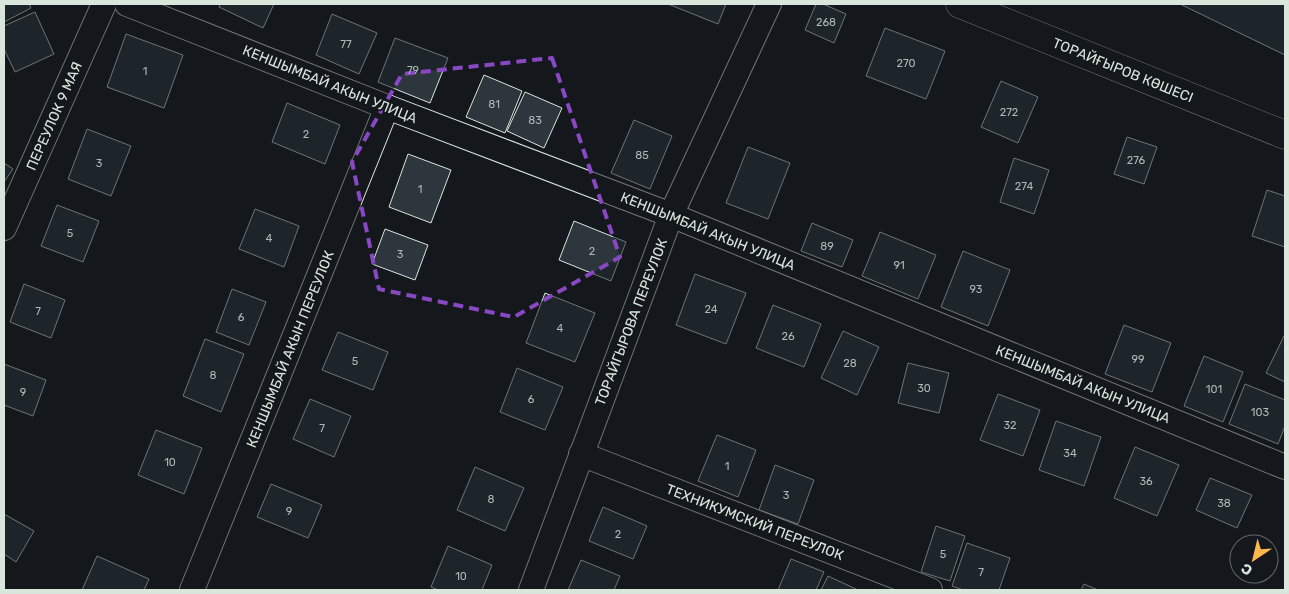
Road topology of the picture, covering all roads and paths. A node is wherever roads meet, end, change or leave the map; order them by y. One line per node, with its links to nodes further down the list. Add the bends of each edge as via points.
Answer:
1 (104, 4): 8 (street, ПЕРЕУЛОК 9 МАЯ)
2 (127, 4): 5 (street, КЕНШЫМБАЙ АКЫН УЛИЦА)
3 (769, 4): 7 (street, ТОРАЙГЫРОВА ПЕРЕУЛОК)
4 (960, 4): 6 (street, ТОРАЙҒЫРОВ КӨШЕСІ)
5 (387, 107): 7 (street, КЕНШЫМБАЙ АКЫН УЛИЦА); 11 (street, КЕНШЫМБАЙ АКЫН ПЕРЕУЛОК)
6 (1285, 135)
7 (671, 215): 9 (street, ТОРАЙГЫРОВА ПЕРЕУЛОК); 10 (street, КЕНШЫМБАЙ АКЫН УЛИЦА)
8 (4, 228)
9 (581, 454): 12 (street, ТОРАЙГЫРОВА ПЕРЕУЛОК); 13 (street, ТЕХНИКУМСКИЙ ПЕРЕУЛОК)
10 (1285, 466)
11 (192, 590)
12 (531, 590)
13 (930, 590)

